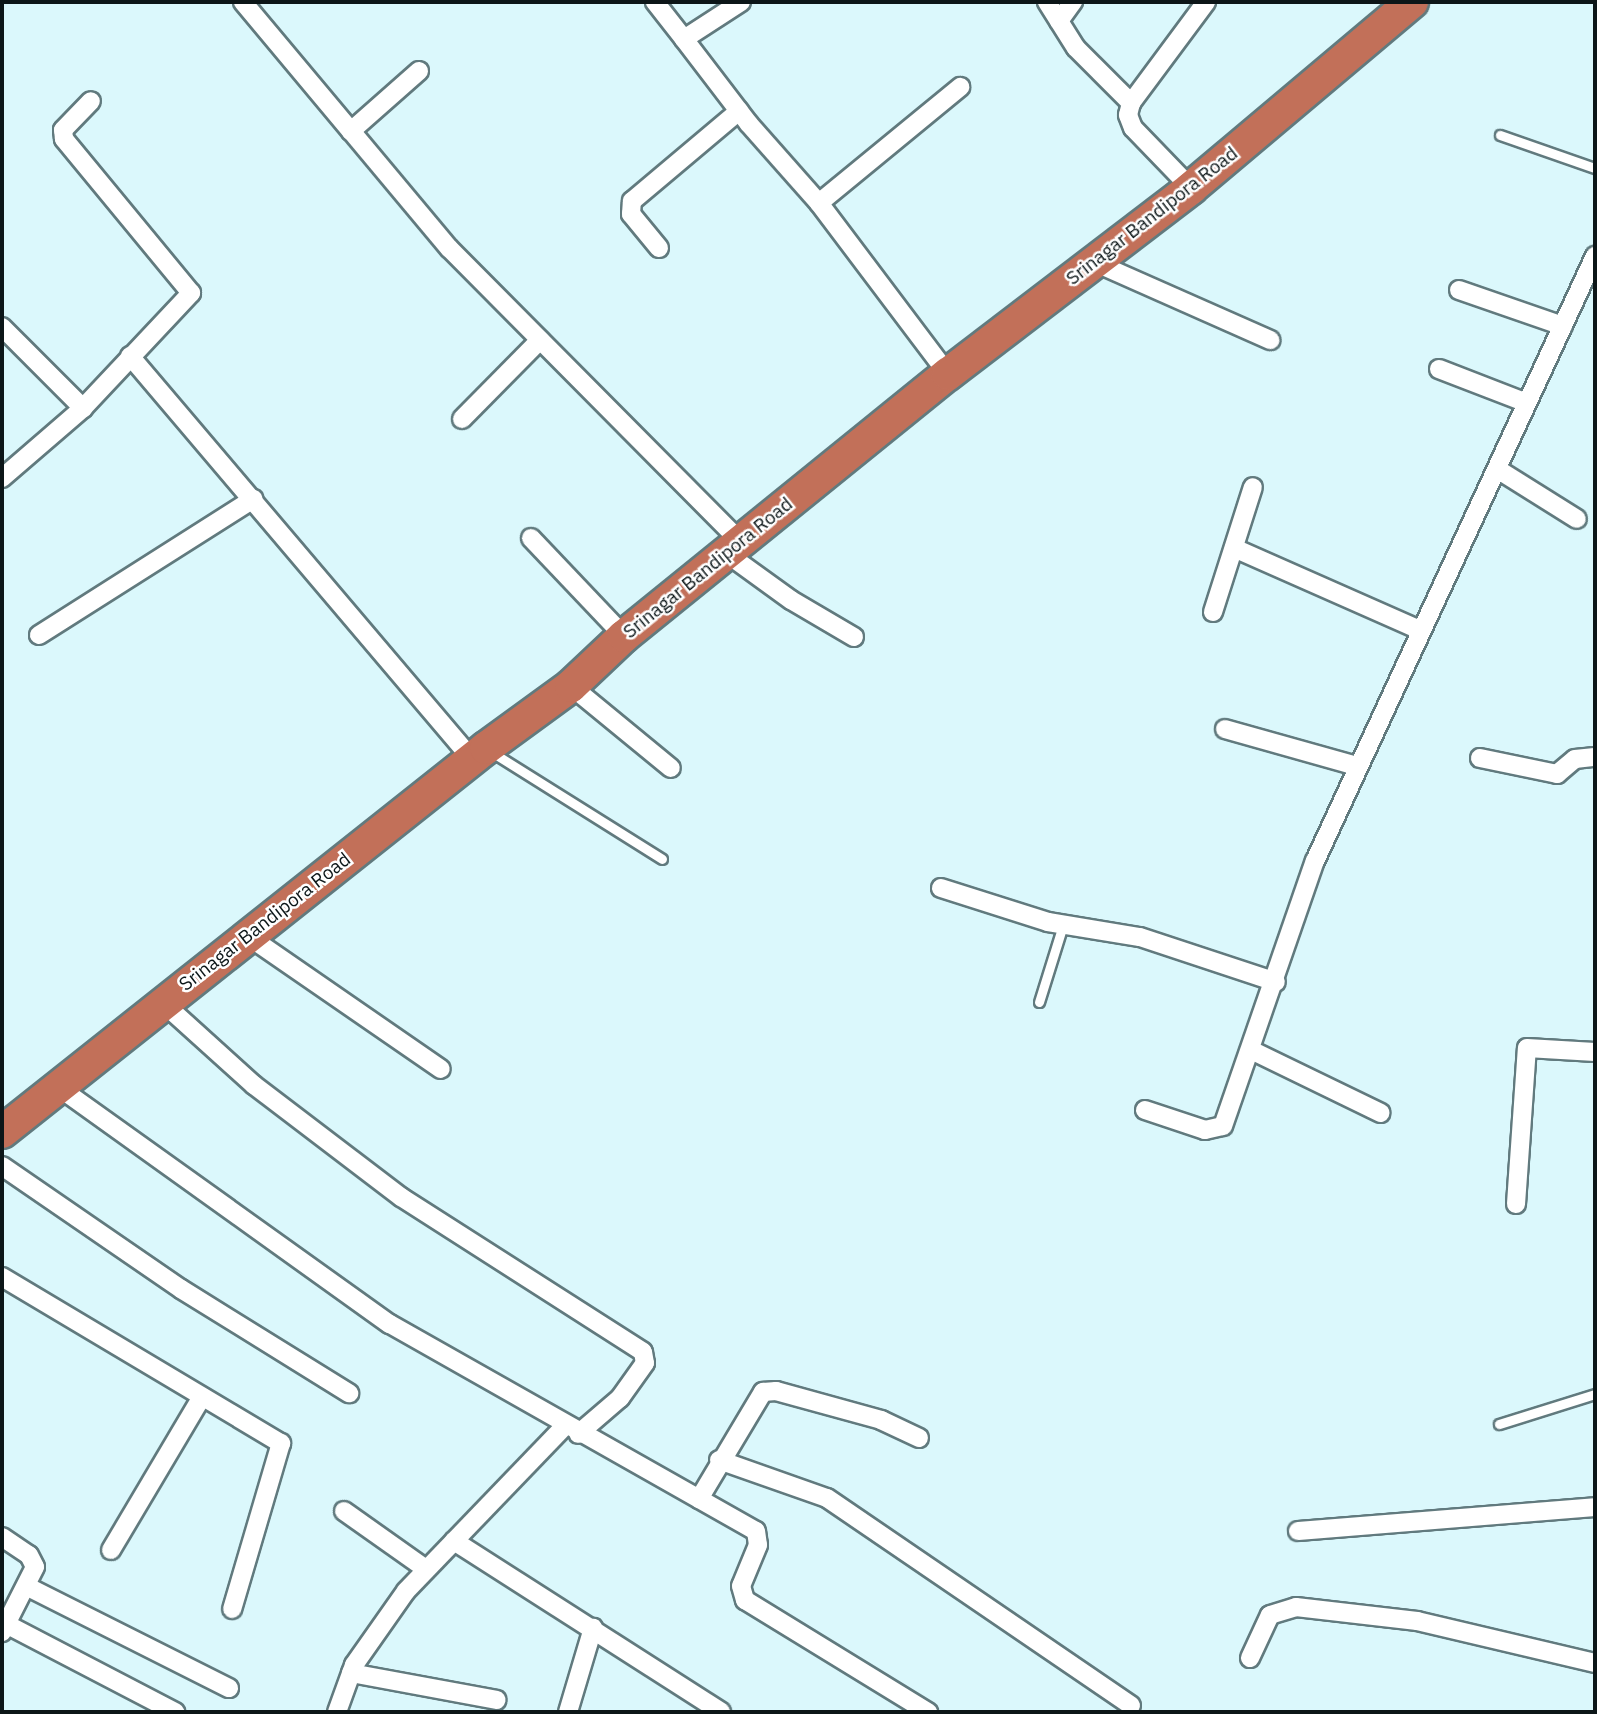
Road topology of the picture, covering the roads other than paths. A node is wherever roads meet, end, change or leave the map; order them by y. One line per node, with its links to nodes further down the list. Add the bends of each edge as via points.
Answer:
1 (243, 2): 15 (street)
2 (655, 2): 9 (street)
3 (741, 2): 9 (street)
4 (1047, 2): 8 (street)
5 (1073, 2): 8 (street)
6 (1206, 2): 13 (street)
7 (1412, 2): 18 (highway, Srinagar Bandipora Road)
8 (1059, 21): 13 (street, via 1076,48)
9 (684, 39): 14 (street)
10 (419, 71): 15 (street)
11 (960, 88): 19 (street)
12 (91, 101): 28 (street, via 63,130 64,139 190,289 190,297)
13 (1131, 103): 18 (street, via 1130,124)
14 (739, 111): 19 (street); 20 (street, via 632,201 631,214)
15 (351, 131): 26 (street, via 449,248)
16 (1500, 135): 17 (lane)
17 (1595, 168)
18 (1191, 188): 22 (highway, Srinagar Bandipora Road)
19 (819, 203): 30 (street)
20 (659, 248)
21 (1595, 256): 24 (street)
22 (1094, 262): 27 (street); 30 (highway, Srinagar Bandipora Road)
23 (1459, 290): 24 (street)
24 (1563, 326): 31 (street)
25 (2, 327): 32 (street)
26 (540, 340): 33 (street); 40 (street)
27 (1270, 340)
28 (130, 356): 32 (street); 37 (street)
29 (1438, 369): 31 (street)
30 (948, 374): 40 (highway, Srinagar Bandipora Road)
31 (1527, 403): 34 (street)
32 (83, 408): 35 (street)
33 (462, 419)
34 (1497, 469): 38 (street); 43 (street)
35 (2, 478)
36 (1253, 486): 41 (street)
37 (253, 499): 44 (street); 49 (street)
38 (1577, 519)
39 (531, 538): 45 (street)
40 (733, 547): 45 (highway, Srinagar Bandipora Road); 46 (street, via 791,600)
41 (1234, 548): 42 (street); 43 (street)
42 (1213, 612)
43 (1420, 631): 52 (street)
44 (40, 635)
45 (624, 636): 47 (highway, Srinagar Bandipora Road)
46 (854, 637)
47 (570, 686): 49 (highway, Srinagar Bandipora Road); 53 (street)
48 (1225, 729): 52 (street)
49 (479, 754): 54 (lane); 57 (highway, Srinagar Bandipora Road)
50 (1595, 757): 51 (street, via 1575,759 1557,774)
51 (1480, 758)
52 (1357, 766): 58 (street, via 1315,861)
53 (671, 768)
54 (662, 859)
55 (941, 888): 56 (street)
56 (1063, 925): 58 (street, via 1140,937); 60 (lane)
57 (248, 936): 59 (highway, Srinagar Bandipora Road); 63 (street)
58 (1276, 982): 61 (street)
59 (162, 1002): 64 (highway, Srinagar Bandipora Road); 75 (street, via 254,1085 401,1197 643,1352 645,1363 620,1398)
60 (1039, 1002)
61 (1251, 1050): 65 (street, via 1226,1120 1217,1130); 66 (street)
62 (1595, 1052): 69 (street, via 1532,1046 1525,1051)
63 (442, 1069)
64 (57, 1086): 67 (highway, Srinagar Bandipora Road); 75 (street, via 390,1324)
65 (1145, 1110)
66 (1381, 1113)
67 (2, 1132)
68 (2, 1166): 71 (street, via 181,1289)
69 (1516, 1204)
70 (2, 1277): 73 (street)
71 (349, 1393)
72 (1595, 1394): 74 (lane)
73 (202, 1397): 84 (street); 87 (street, via 273,1435 281,1448)
74 (1499, 1424)
75 (571, 1430): 78 (street); 83 (street)
76 (919, 1438): 77 (street, via 881,1420 769,1390 756,1399)
77 (719, 1460): 78 (street); 95 (street, via 827,1499)
78 (699, 1499): 100 (street, via 758,1536 741,1586 745,1600)
79 (1595, 1507): 81 (street)
80 (344, 1511): 85 (street)
81 (1298, 1531)
82 (2, 1537): 86 (street, via 34,1562)
83 (454, 1541): 85 (street); 89 (street)
84 (111, 1550)
85 (426, 1569): 92 (street, via 383,1622)
86 (28, 1587): 88 (street); 93 (street)
87 (232, 1609)
88 (4, 1628): 96 (street)
89 (593, 1628): 98 (street); 99 (street)
90 (1251, 1658): 91 (street, via 1270,1615 1296,1607 1417,1620)
91 (1595, 1663)
92 (351, 1674): 94 (street); 97 (street)
93 (229, 1688)
94 (497, 1700)
95 (1130, 1705)
96 (175, 1712)
97 (337, 1712)
98 (568, 1712)
99 (721, 1712)
100 (928, 1712)

